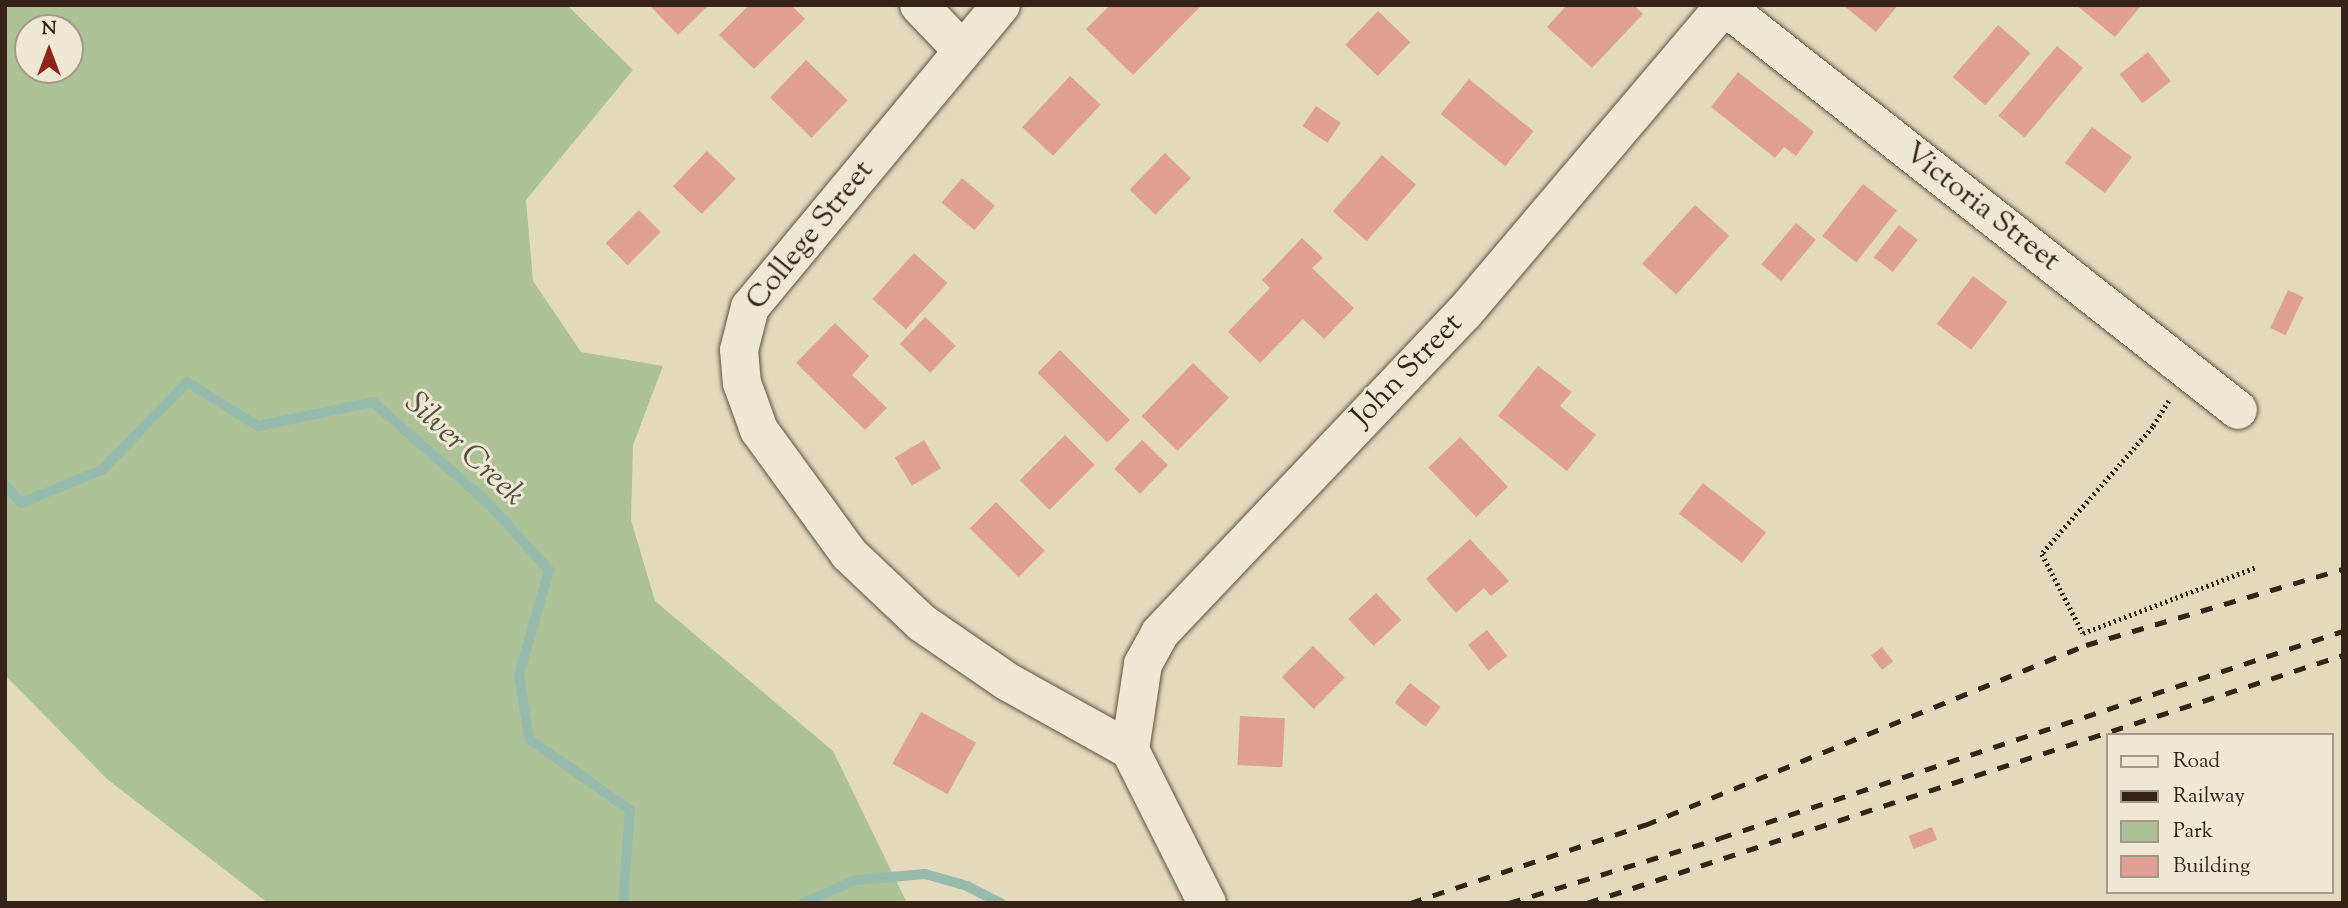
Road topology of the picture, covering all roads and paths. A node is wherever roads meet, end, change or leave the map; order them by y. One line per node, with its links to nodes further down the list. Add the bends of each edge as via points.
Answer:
1 (919, 5): 4 (street)
2 (1001, 5): 4 (street, College Street)
3 (1724, 6): 5 (street, Victoria Street); 8 (street, John Street, via 1464,313 1160,633 1143,664)
4 (962, 50): 8 (street, College Street, via 750,307 739,350 742,383 759,430 849,554 922,623 1008,682)
5 (2187, 369): 6 (street, Victoria Street); 7 (path, via 2153,427 2042,554 2083,633)
6 (2238, 410)
7 (2258, 567)
8 (1130, 750): 9 (street)
9 (1207, 903)

